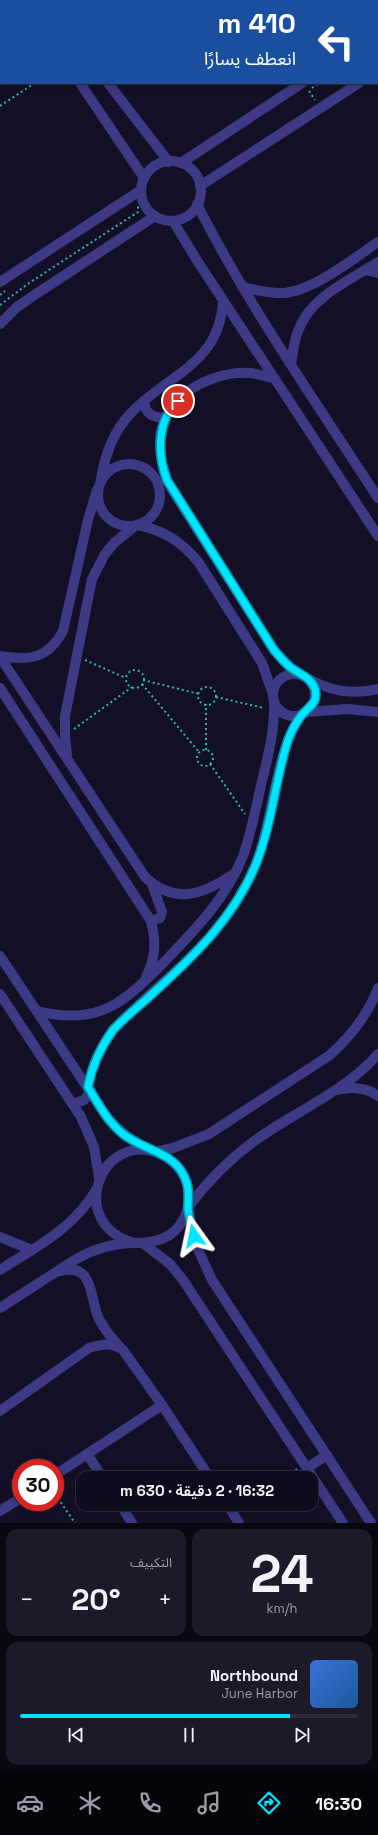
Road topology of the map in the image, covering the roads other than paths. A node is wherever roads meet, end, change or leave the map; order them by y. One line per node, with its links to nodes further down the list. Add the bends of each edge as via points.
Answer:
1 (81, 84): 7 (street)
2 (109, 84): 5 (street)
3 (358, 84): 8 (street)
4 (304, 85): 6 (street)
5 (169, 162): 6 (street); 7 (street, via 157,165)
6 (181, 163): 8 (street, via 191,170)
7 (144, 178): 9 (street)
8 (200, 186): 10 (street)
9 (141, 190): 11 (street, via 143,202); 17 (street)
10 (197, 204): 12 (street, via 190,214); 18 (street)
11 (155, 216): 12 (street); 22 (street, via 36,294)
12 (173, 221): 20 (street)
13 (378, 242): 19 (street)
14 (378, 262): 15 (street)
15 (366, 270): 16 (street); 21 (street)
16 (378, 273)
17 (0, 282)
18 (242, 287): 19 (street, via 274,293); 23 (street)
19 (307, 287): 21 (street, via 309,294)
20 (223, 301): 24 (street); 25 (street, via 219,328 205,352)
21 (317, 302): 23 (street, via 298,331)
22 (0, 324)
23 (291, 364): 32 (street)
24 (275, 379): 26 (street, via 252,373 233,373 216,377 199,384 185,394); 34 (street)
25 (144, 401): 26 (street, via 150,415); 28 (street, via 130,413 110,444)
26 (165, 417): 27 (street, via 161,432)
27 (162, 463): 29 (street); 30 (street)
28 (101, 479): 29 (street, via 118,465 129,463 140,465); 31 (street)
29 (156, 480): 30 (street); 33 (street, via 160,491 155,512)
30 (171, 488): 36 (street, via 274,650 290,667)
31 (97, 490): 33 (street, via 98,503 103,514 112,522 123,526); 35 (street, via 63,630 58,640 52,648 34,657 23,659)
32 (378, 498)
33 (136, 526): 39 (street, via 152,528 166,534 179,542 199,563 262,663); 42 (street, via 114,543 98,566 88,592 65,716)
34 (378, 536)
35 (0, 656): 42 (street)
36 (304, 676): 38 (street, via 318,685 342,692); 39 (street, via 285,675 279,680); 41 (street, via 312,683 316,696)
37 (0, 688): 45 (street)
38 (378, 689)
39 (274, 702): 41 (street, via 283,712 296,716); 43 (street, via 272,741 248,840)
40 (378, 712): 41 (street, via 348,709)
41 (304, 713): 52 (street, via 289,739 262,845 240,897 203,945)
42 (67, 760): 44 (street, via 139,870)
43 (236, 871): 44 (street, via 216,885 191,894 177,894); 47 (street, via 212,909)
44 (152, 884): 45 (street, via 162,912 160,918)
45 (151, 921): 47 (street, via 155,937 155,954)
46 (0, 956): 51 (street)
47 (142, 984): 50 (street)
48 (378, 988): 58 (street, via 358,1025 330,1055 209,1134 173,1148)
49 (0, 994): 57 (street)
50 (116, 1006): 51 (street, via 101,1012 80,1015); 52 (street, via 115,1015)
51 (37, 1011): 54 (street)
52 (124, 1019): 54 (street, via 104,1042 94,1064)
53 (378, 1054): 55 (street, via 370,1064)
54 (90, 1089): 57 (street, via 84,1100); 58 (street, via 110,1120 122,1133 135,1143)
55 (331, 1092): 56 (street, via 345,1088 360,1088); 60 (street, via 239,1152 212,1177)
56 (378, 1096)
57 (73, 1104): 59 (street, via 92,1142 98,1162)
58 (153, 1151): 59 (street, via 140,1150 120,1156 105,1169); 60 (street, via 172,1161 184,1176 189,1196)
59 (98, 1184): 62 (street, via 98,1209 102,1219 115,1235); 63 (street, via 86,1207 68,1226)
60 (188, 1207): 62 (street, via 182,1222 164,1239); 71 (street, via 196,1245 212,1280)
61 (0, 1237): 63 (street)
62 (139, 1243): 65 (street, via 93,1251 80,1256); 72 (street, via 170,1264 183,1280)
63 (32, 1250): 64 (street)
64 (0, 1270)
65 (56, 1272): 66 (street); 67 (street, via 67,1269 85,1276 99,1319)
66 (0, 1308)
67 (123, 1350): 68 (street); 69 (street, via 108,1344 89,1348)
68 (162, 1405): 70 (street); 75 (street)
69 (0, 1411)
70 (87, 1454): 73 (street); 74 (street)
71 (327, 1455): 72 (street); 83 (street)
72 (306, 1466): 82 (street)
73 (64, 1469)
74 (98, 1471)
75 (205, 1471)
76 (12, 1504): 77 (street)
77 (0, 1511)
78 (124, 1511): 80 (street)
79 (231, 1511): 81 (street)
80 (132, 1523)
81 (239, 1523)
82 (343, 1523)
83 (371, 1523)

